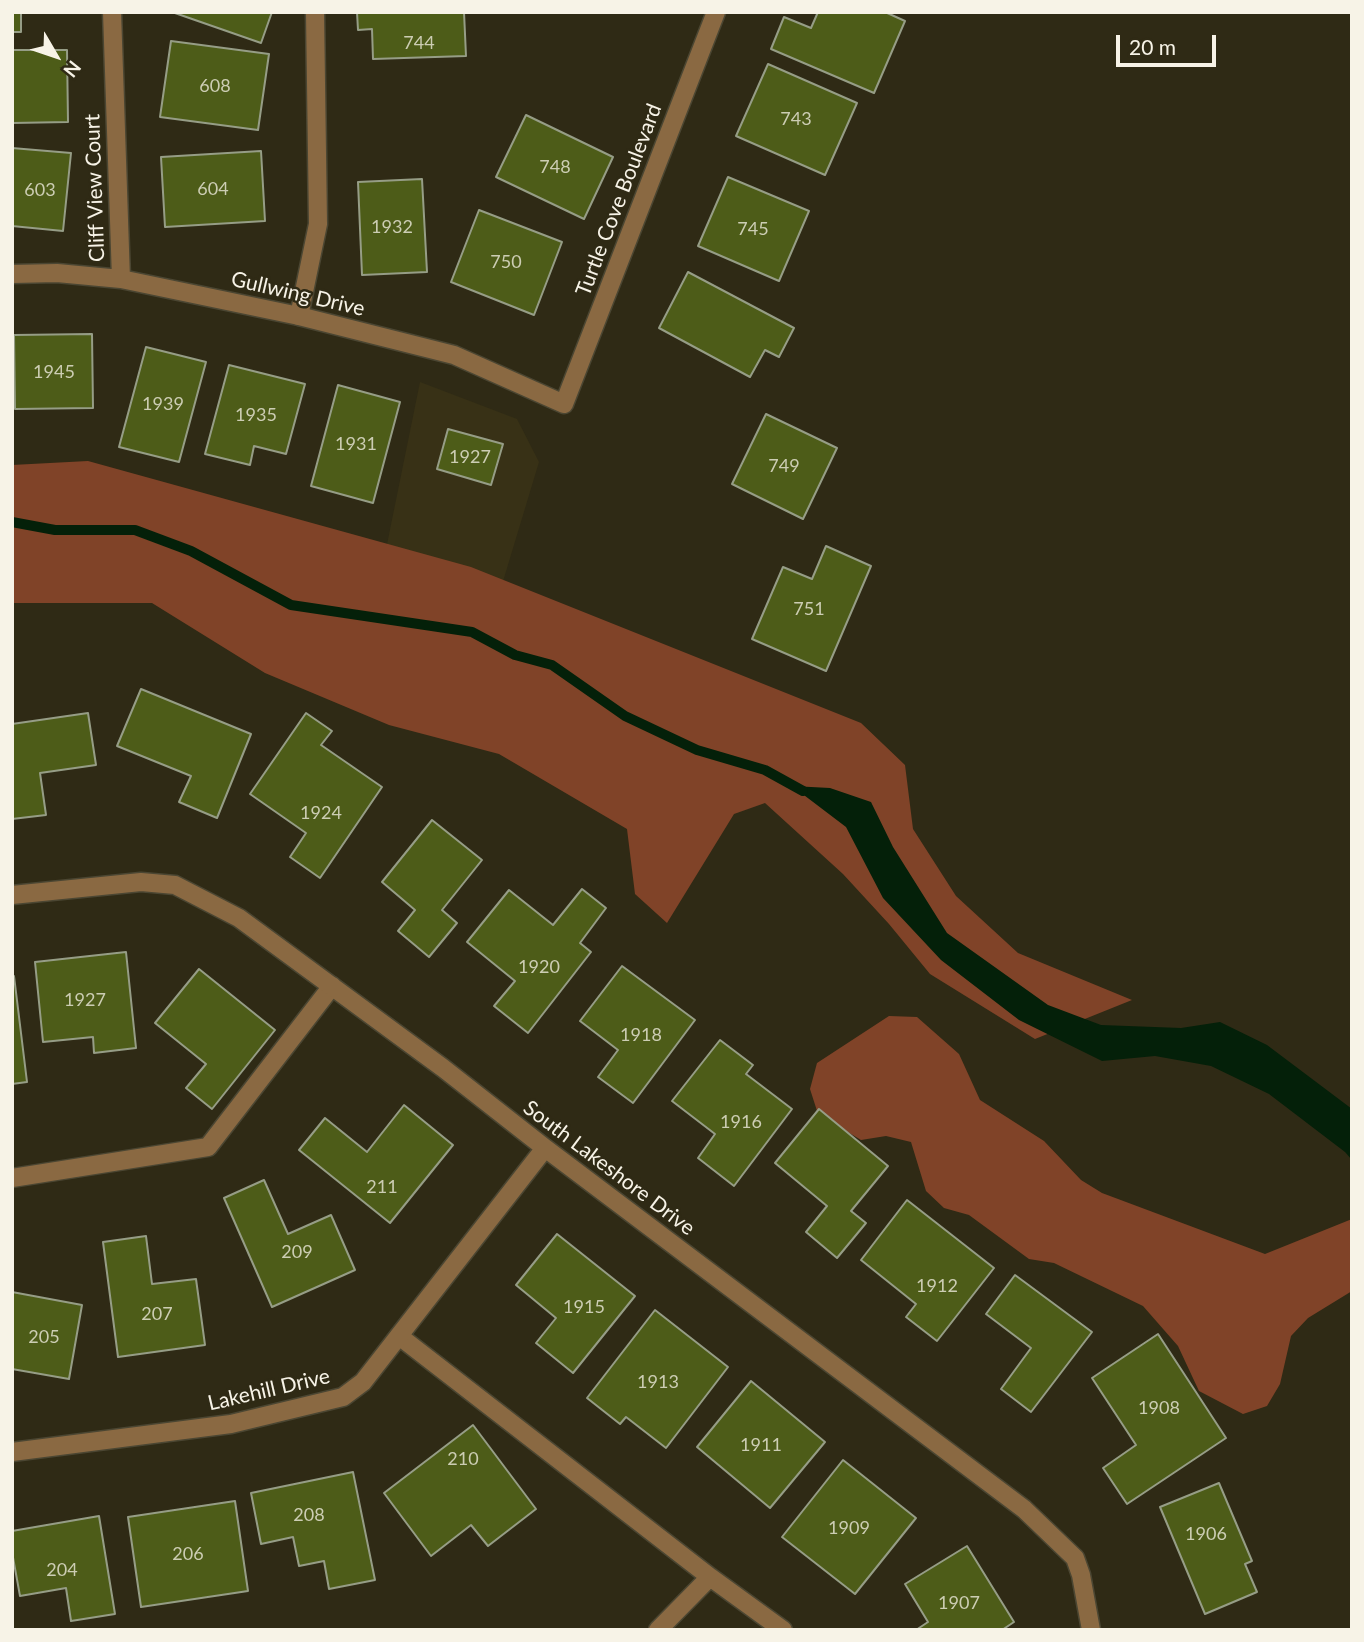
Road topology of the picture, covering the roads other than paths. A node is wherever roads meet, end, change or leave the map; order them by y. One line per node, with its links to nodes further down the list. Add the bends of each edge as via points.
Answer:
1 (112, 12): 5 (street, Cliff View Court)
2 (315, 12): 6 (street, via 318,224)
3 (716, 12): 7 (street, Turtle Cove Boulevard)
4 (12, 274): 5 (street, Gullwing Drive)
5 (121, 279): 6 (street, Gullwing Drive)
6 (299, 316): 7 (street, Gullwing Drive, via 454,355)
7 (564, 404)
8 (12, 895): 9 (street, South Lakeshore Drive, via 142,882 175,885 239,918)
9 (332, 986): 10 (street, South Lakeshore Drive); 11 (street, via 208,1147)
10 (545, 1148): 12 (street, Lakehill Drive); 17 (street, South Lakeshore Drive, via 1024,1509 1075,1558)
11 (12, 1178)
12 (399, 1336): 13 (street, Lakehill Drive, via 363,1382 344,1397 231,1424); 14 (street)
13 (12, 1452)
14 (710, 1577): 15 (street); 16 (street)
15 (658, 1630)
16 (783, 1630)
17 (1091, 1630)

